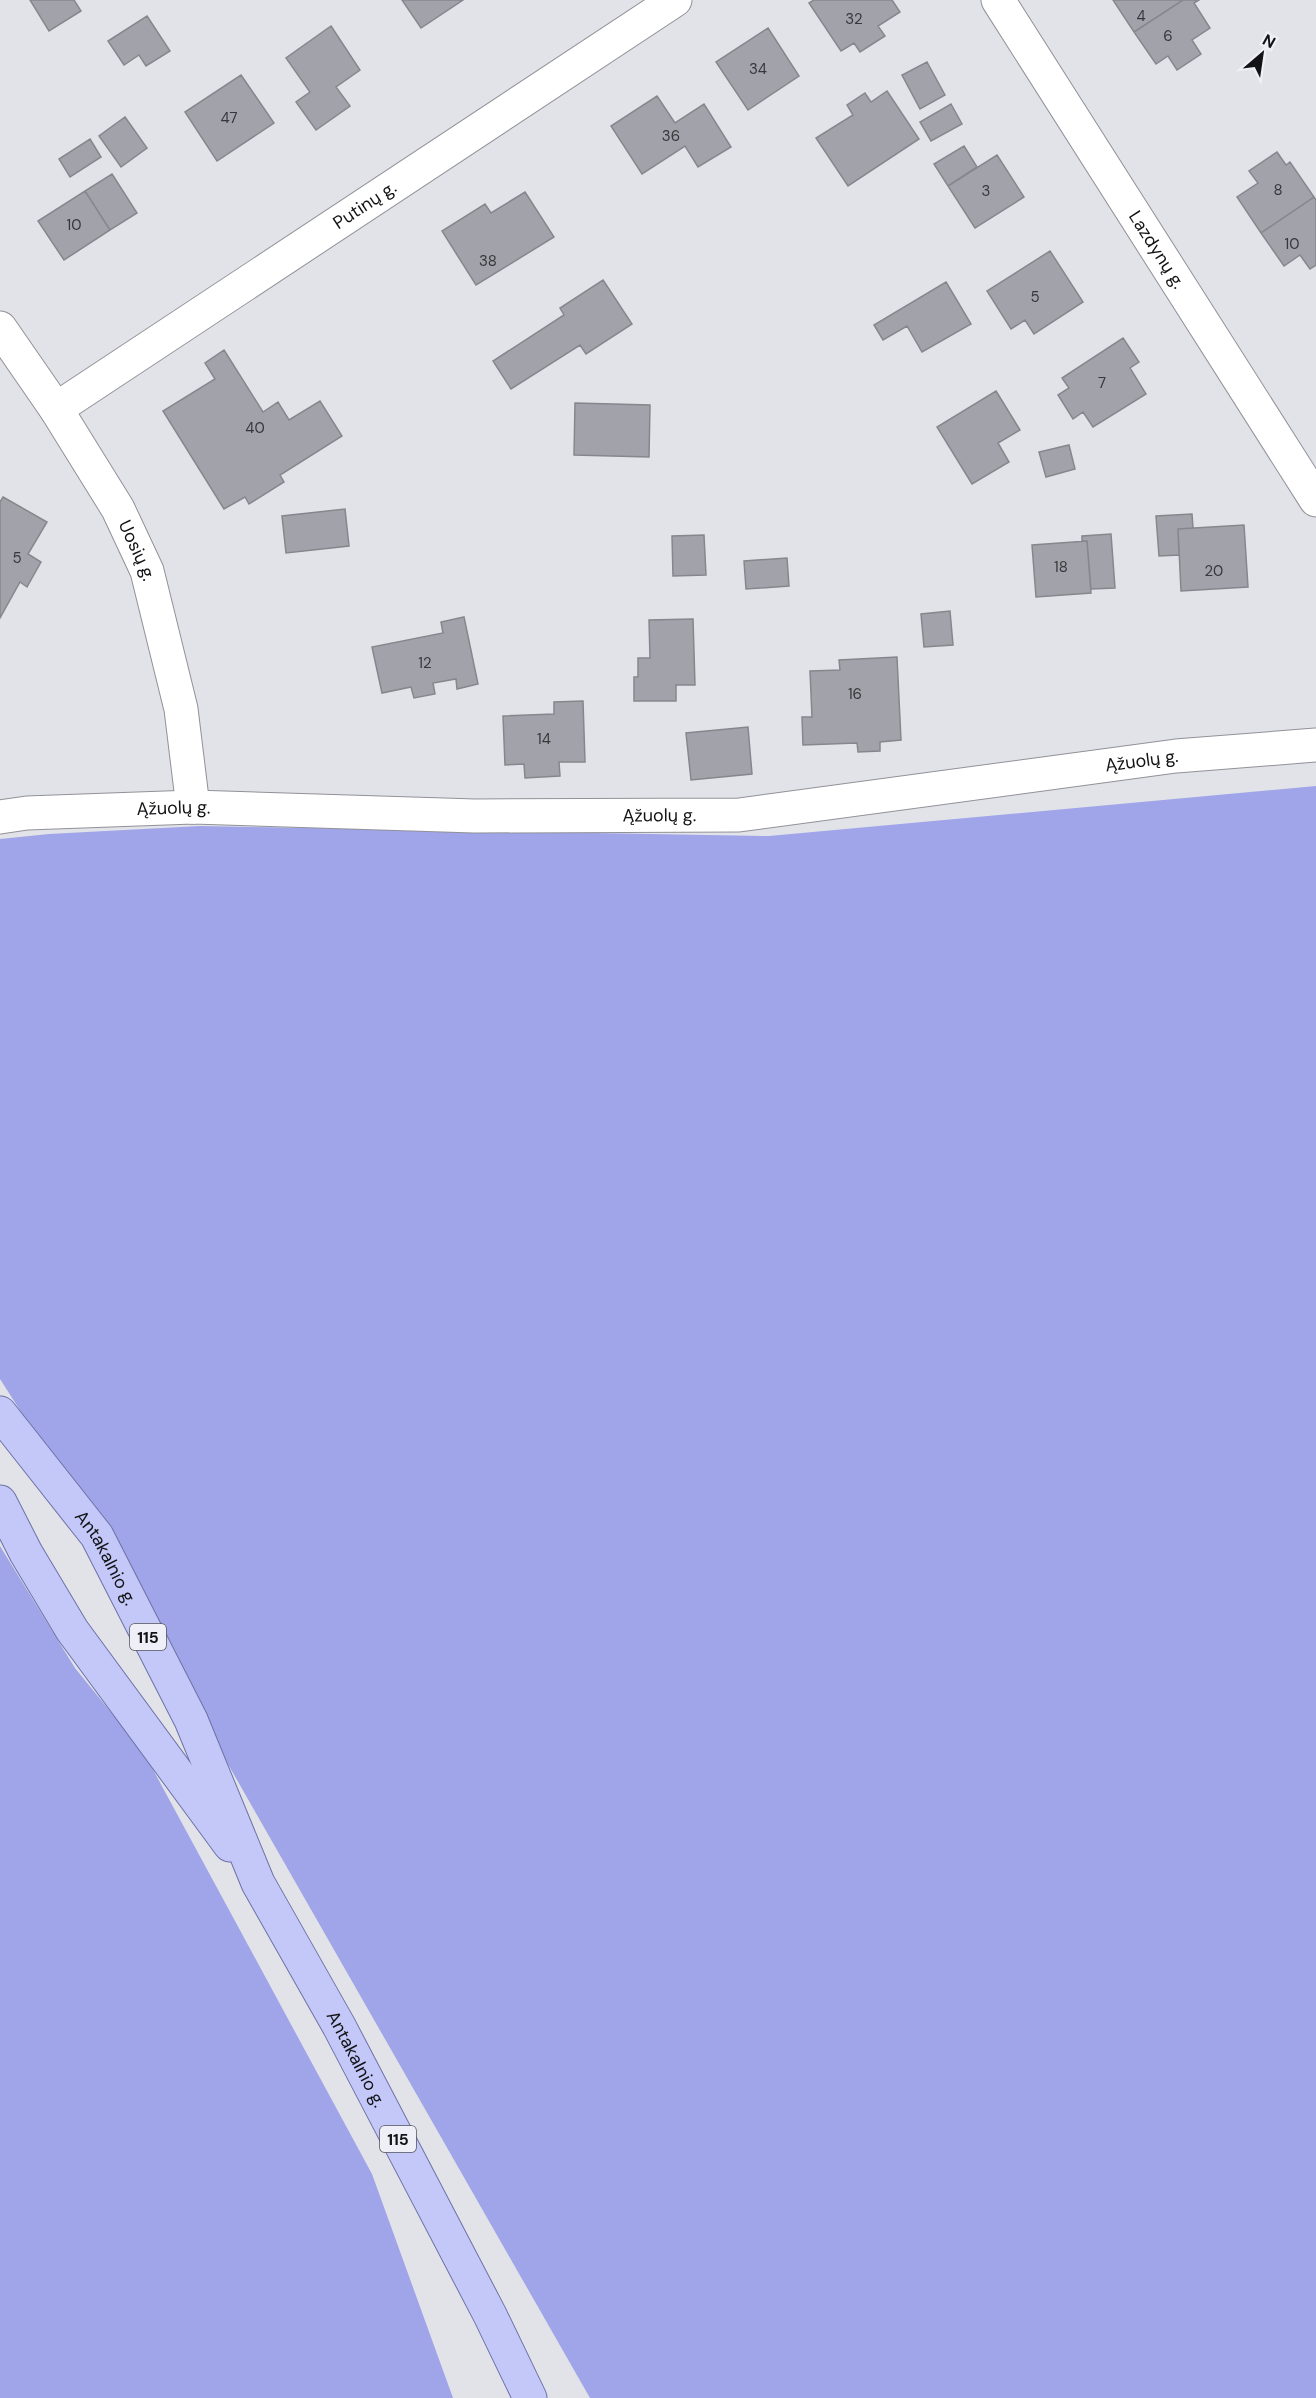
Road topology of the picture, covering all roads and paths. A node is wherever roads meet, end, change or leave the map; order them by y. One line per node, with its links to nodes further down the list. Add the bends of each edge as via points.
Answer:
1 (675, 0): 4 (street, Putinų g.)
2 (998, 0): 5 (street, Lazdynų g.)
3 (0, 328): 4 (street, Uosių g.)
4 (56, 409): 7 (street, Uosių g., via 118,509 147,571 181,709)
5 (1316, 500)
6 (1316, 745): 7 (street, Ąžuolų g., via 1176,756 739,815 475,816)
7 (193, 807): 8 (street, Ąžuolų g.)
8 (0, 817)
9 (0, 1413): 11 (main road, Antakalnio g. / 115, via 97,1536 191,1720)
10 (0, 1502): 11 (main road, Antakalnio g. / 115, via 72,1630)
11 (258, 1883): 12 (main road, Antakalnio g. / 115, via 339,2026)
12 (530, 2398)

